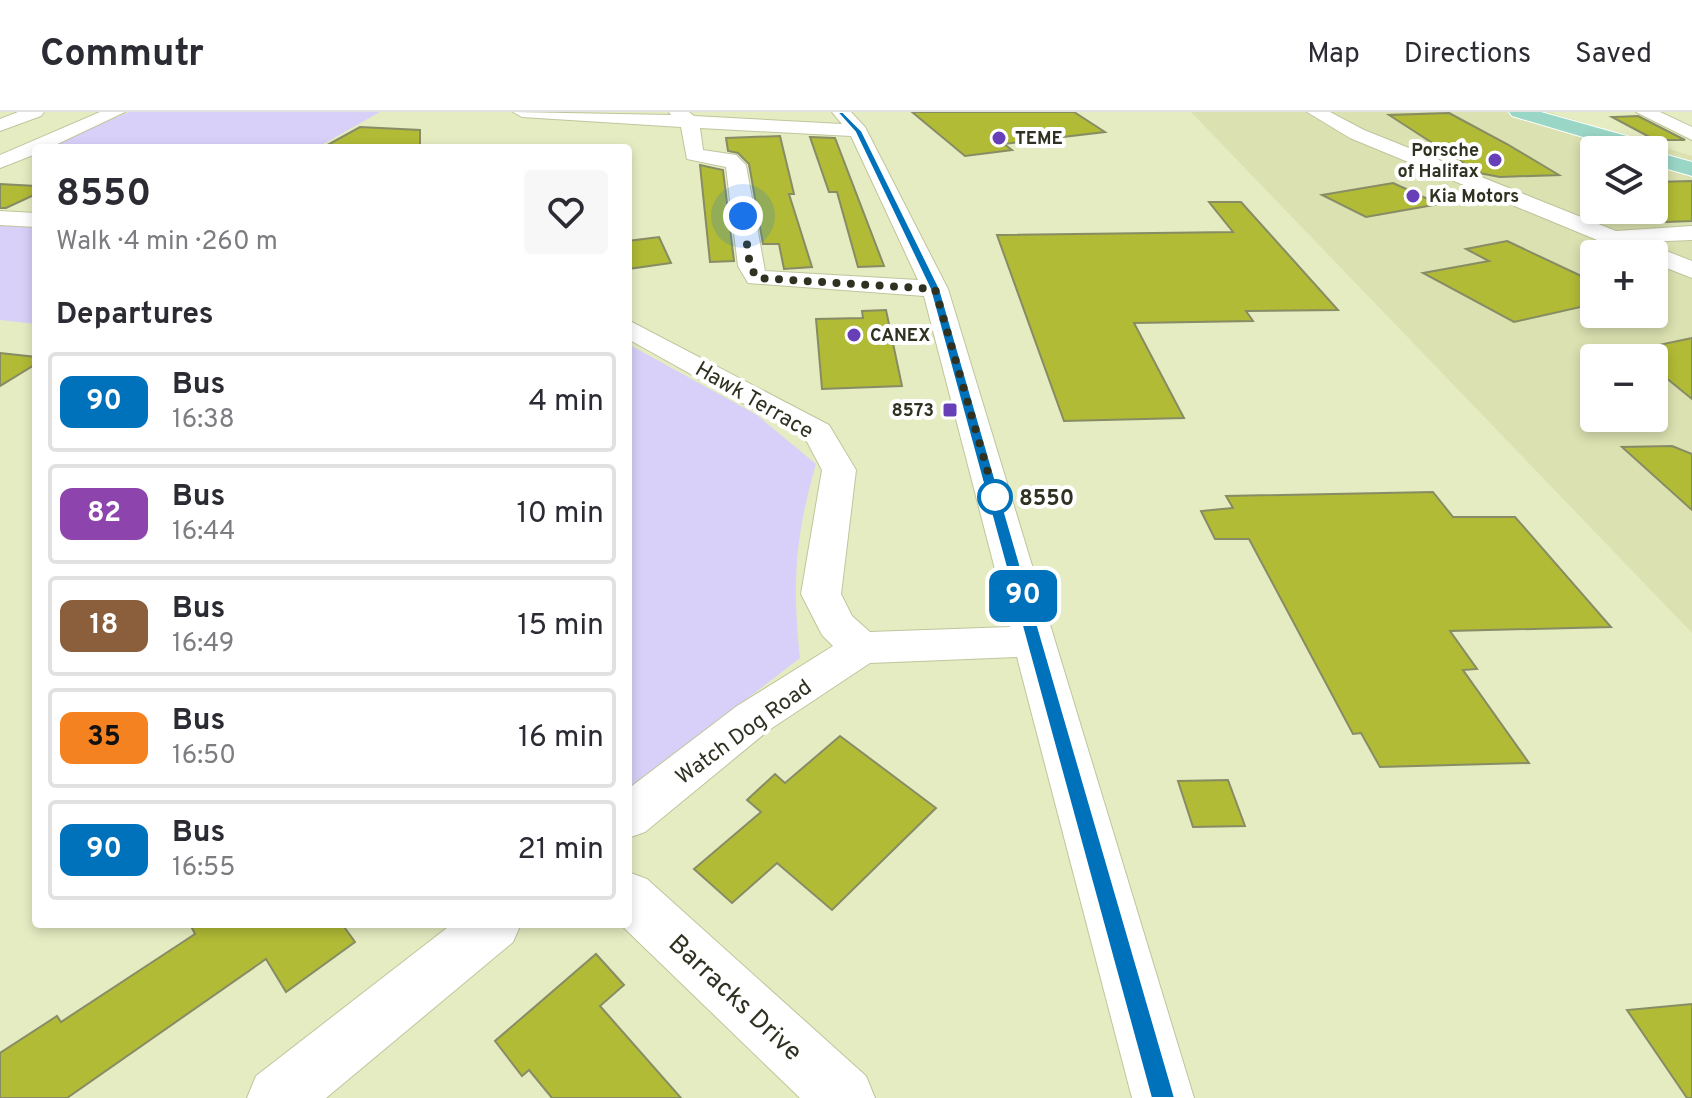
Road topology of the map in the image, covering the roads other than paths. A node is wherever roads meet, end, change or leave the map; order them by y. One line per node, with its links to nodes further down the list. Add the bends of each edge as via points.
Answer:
1 (35, 112): 10 (street)
2 (116, 112): 14 (street)
3 (522, 112): 8 (street)
4 (1316, 112): 24 (street, via 1357,134)
5 (1496, 112): 12 (main road)
6 (1519, 112): 13 (main road)
7 (1645, 112): 11 (street)
8 (684, 117): 9 (street); 26 (street, via 694,155 729,159 736,165 750,266 757,278)
9 (849, 121): 26 (street)
10 (0, 125)
11 (1692, 134)
12 (1580, 136)
13 (1603, 136)
14 (42, 144)
15 (32, 148): 17 (street)
16 (1668, 155): 19 (main road)
17 (0, 162)
18 (1668, 162): 20 (main road)
19 (1692, 162)
20 (1692, 169)
21 (0, 218): 22 (street)
22 (32, 220)
23 (1692, 233): 24 (street)
24 (1609, 235): 25 (street)
25 (1692, 270)
26 (935, 289): 28 (street)
27 (632, 330): 29 (street, Hawk Terrace, via 818,432 839,470 821,594 836,625)
28 (1035, 641): 29 (street); 35 (street)
29 (861, 648): 30 (street, Watch Dog Road, via 753,718)
30 (632, 814)
31 (632, 900): 34 (street, Barracks Drive)
32 (489, 928): 33 (street)
33 (278, 1098)
34 (844, 1098)
35 (1163, 1098)

